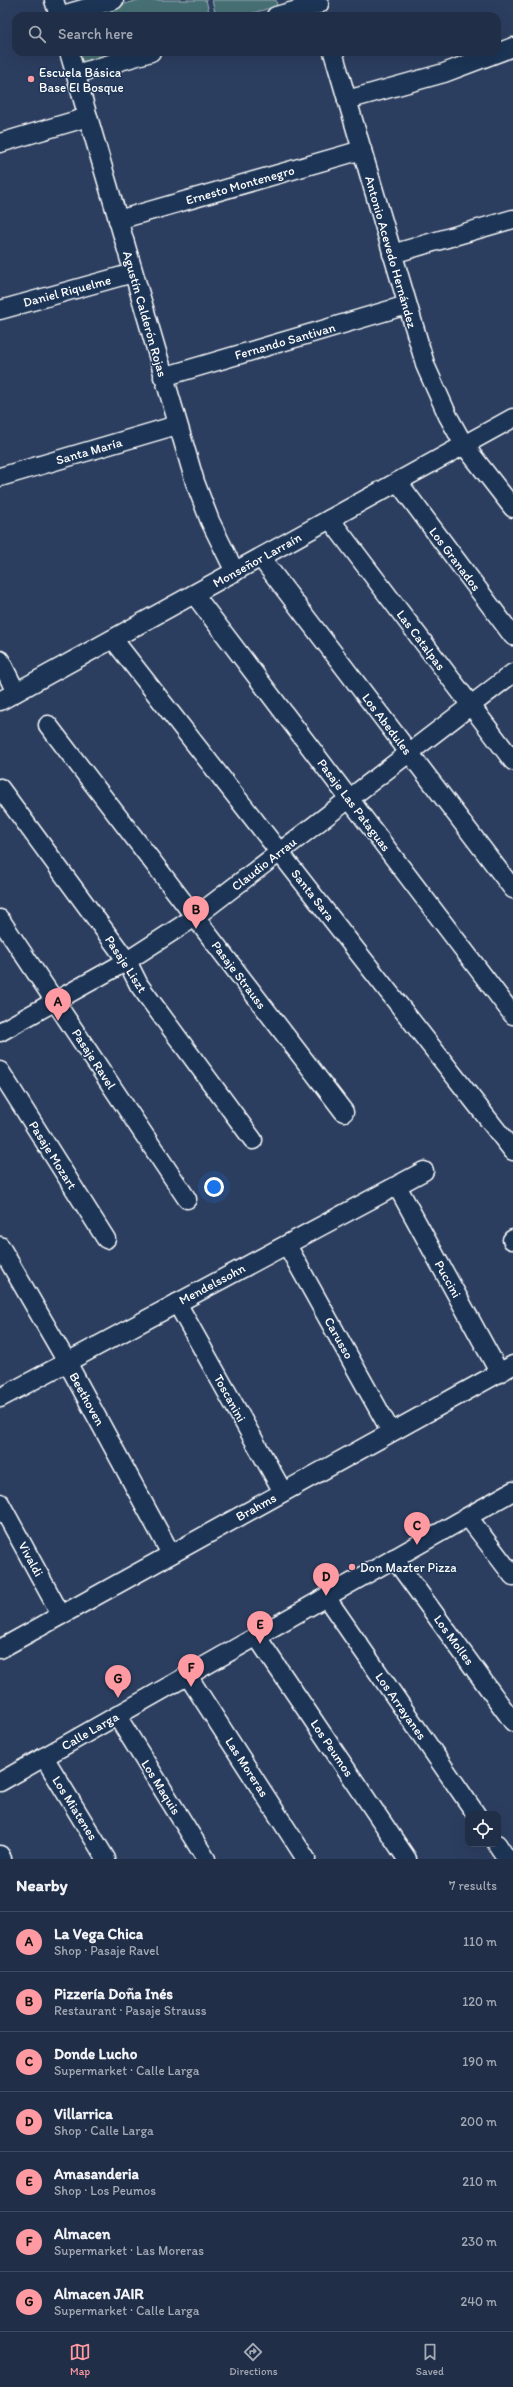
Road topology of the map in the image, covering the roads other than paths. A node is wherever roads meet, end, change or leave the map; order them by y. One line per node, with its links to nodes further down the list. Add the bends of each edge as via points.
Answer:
1 (54, 0): 4 (street)
2 (114, 0): 5 (street)
3 (320, 6): 6 (street)
4 (58, 12)
5 (73, 12)
6 (294, 12)
7 (513, 47): 8 (street)
8 (501, 52)
9 (70, 56): 13 (street, Agustín Calderón Rojas)
10 (137, 56): 13 (street)
11 (334, 56): 14 (street, Antonio Acevedo Hernández)
12 (489, 56): 14 (street, via 444,73)
13 (76, 74): 15 (street, Agustín Calderón Rojas)
14 (347, 100): 17 (street, Antonio Acevedo Hernández)
15 (88, 117): 16 (street); 19 (street, Agustín Calderón Rojas)
16 (0, 143)
17 (362, 150): 19 (street, Ernesto Montenegro); 20 (street, Antonio Acevedo Hernández)
18 (513, 219): 20 (street)
19 (118, 220): 21 (street, Agustín Calderón Rojas)
20 (392, 254): 22 (street, Antonio Acevedo Hernández)
21 (133, 273): 23 (street, Daniel Riquelme); 24 (street, Agustín Calderón Rojas)
22 (407, 305): 24 (street, Fernando Santivan); 27 (street, Antonio Acevedo Hernández, via 418,345 435,389)
23 (0, 310)
24 (163, 377): 26 (street, Agustín Calderón Rojas)
25 (513, 418): 27 (street, Monseñor Larraín)
26 (177, 425): 28 (street, Santa María); 33 (street, Agustín Calderón Rojas, via 207,515)
27 (464, 445): 29 (street, Monseñor Larraín); 30 (street, Antonio Acevedo Hernández)
28 (0, 477)
29 (398, 482): 31 (street, Monseñor Larraín); 35 (street, Los Granados)
30 (513, 508)
31 (330, 519): 32 (street, Monseñor Larraín); 41 (street, Las Catalpas)
32 (261, 558): 33 (street, Monseñor Larraín); 43 (street, Los Abedules)
33 (235, 572): 34 (street, Monseñor Larraín)
34 (194, 594): 36 (street, Monseñor Larraín); 46 (street, Pasaje Las Pataguas)
35 (513, 636)
36 (113, 639): 39 (street, Monseñor Larraín); 47 (street, Santa Sara)
37 (0, 660): 39 (street)
38 (513, 673): 41 (street, Claudio Arrau)
39 (16, 692): 40 (street, Monseñor Larraín)
40 (0, 701)
41 (471, 705): 43 (street, Claudio Arrau); 44 (street, Las Catalpas)
42 (48, 725): 49 (street, Pasaje Strauss)
43 (408, 753): 46 (street, Claudio Arrau); 48 (street, Los Abedules)
44 (513, 761)
45 (0, 788): 51 (street, Pasaje Liszt)
46 (349, 799): 47 (street, Claudio Arrau); 53 (street, Pasaje Las Pataguas)
47 (280, 852): 49 (street, Claudio Arrau); 58 (street, Santa Sara)
48 (513, 890)
49 (195, 917): 51 (street, Claudio Arrau); 56 (street, Pasaje Strauss)
50 (0, 919): 52 (street, Pasaje Ravel)
51 (127, 961): 52 (street, Claudio Arrau); 57 (street, Pasaje Liszt, via 139,985)
52 (56, 1001): 54 (street, Claudio Arrau); 61 (street, Pasaje Ravel)
53 (513, 1015)
54 (0, 1032)
55 (0, 1071): 62 (street, Pasaje Mozart)
56 (344, 1112)
57 (253, 1140)
58 (513, 1151)
59 (424, 1171): 60 (street, Mendelssohn)
60 (397, 1186): 63 (street, Mendelssohn); 67 (street, Puccini)
61 (187, 1199)
62 (106, 1239)
63 (287, 1245): 65 (street, Mendelssohn); 69 (street, Carusso)
64 (0, 1246): 66 (street, Beethoven)
65 (177, 1303): 66 (street, Mendelssohn); 71 (street, Toscanini)
66 (67, 1362): 68 (street, Mendelssohn); 74 (street, Beethoven)
67 (506, 1368): 69 (street, Brahms)
68 (0, 1398)
69 (391, 1432): 71 (street, Brahms)
70 (513, 1491): 73 (street, Calle Larga)
71 (283, 1492): 74 (street, Brahms)
72 (0, 1503): 78 (street, Vivaldi)
73 (468, 1517): 75 (street, Calle Larga); 76 (street)
74 (172, 1554): 78 (street, Brahms)
75 (394, 1558): 77 (street, Calle Larga); 83 (street, Los Molles)
76 (513, 1576)
77 (326, 1597): 79 (street, Calle Larga); 86 (street, Los Arrayanes)
78 (61, 1615): 80 (street, Brahms)
79 (257, 1637): 81 (street, Calle Larga); 93 (street, Los Peumos)
80 (0, 1649)
81 (188, 1676): 82 (street, Calle Larga); 92 (street, Las Moreras)
82 (117, 1716): 84 (street, Calle Larga); 91 (street, Los Maquis)
83 (513, 1722)
84 (44, 1757): 85 (street, Calle Larga); 90 (street, Los Miatenes)
85 (0, 1782)
86 (474, 1811)
87 (499, 1847): 94 (street)
88 (0, 1855): 89 (street)
89 (2, 1859)
90 (106, 1859)
91 (206, 1859)
92 (306, 1859)
93 (407, 1859)
94 (507, 1859)

